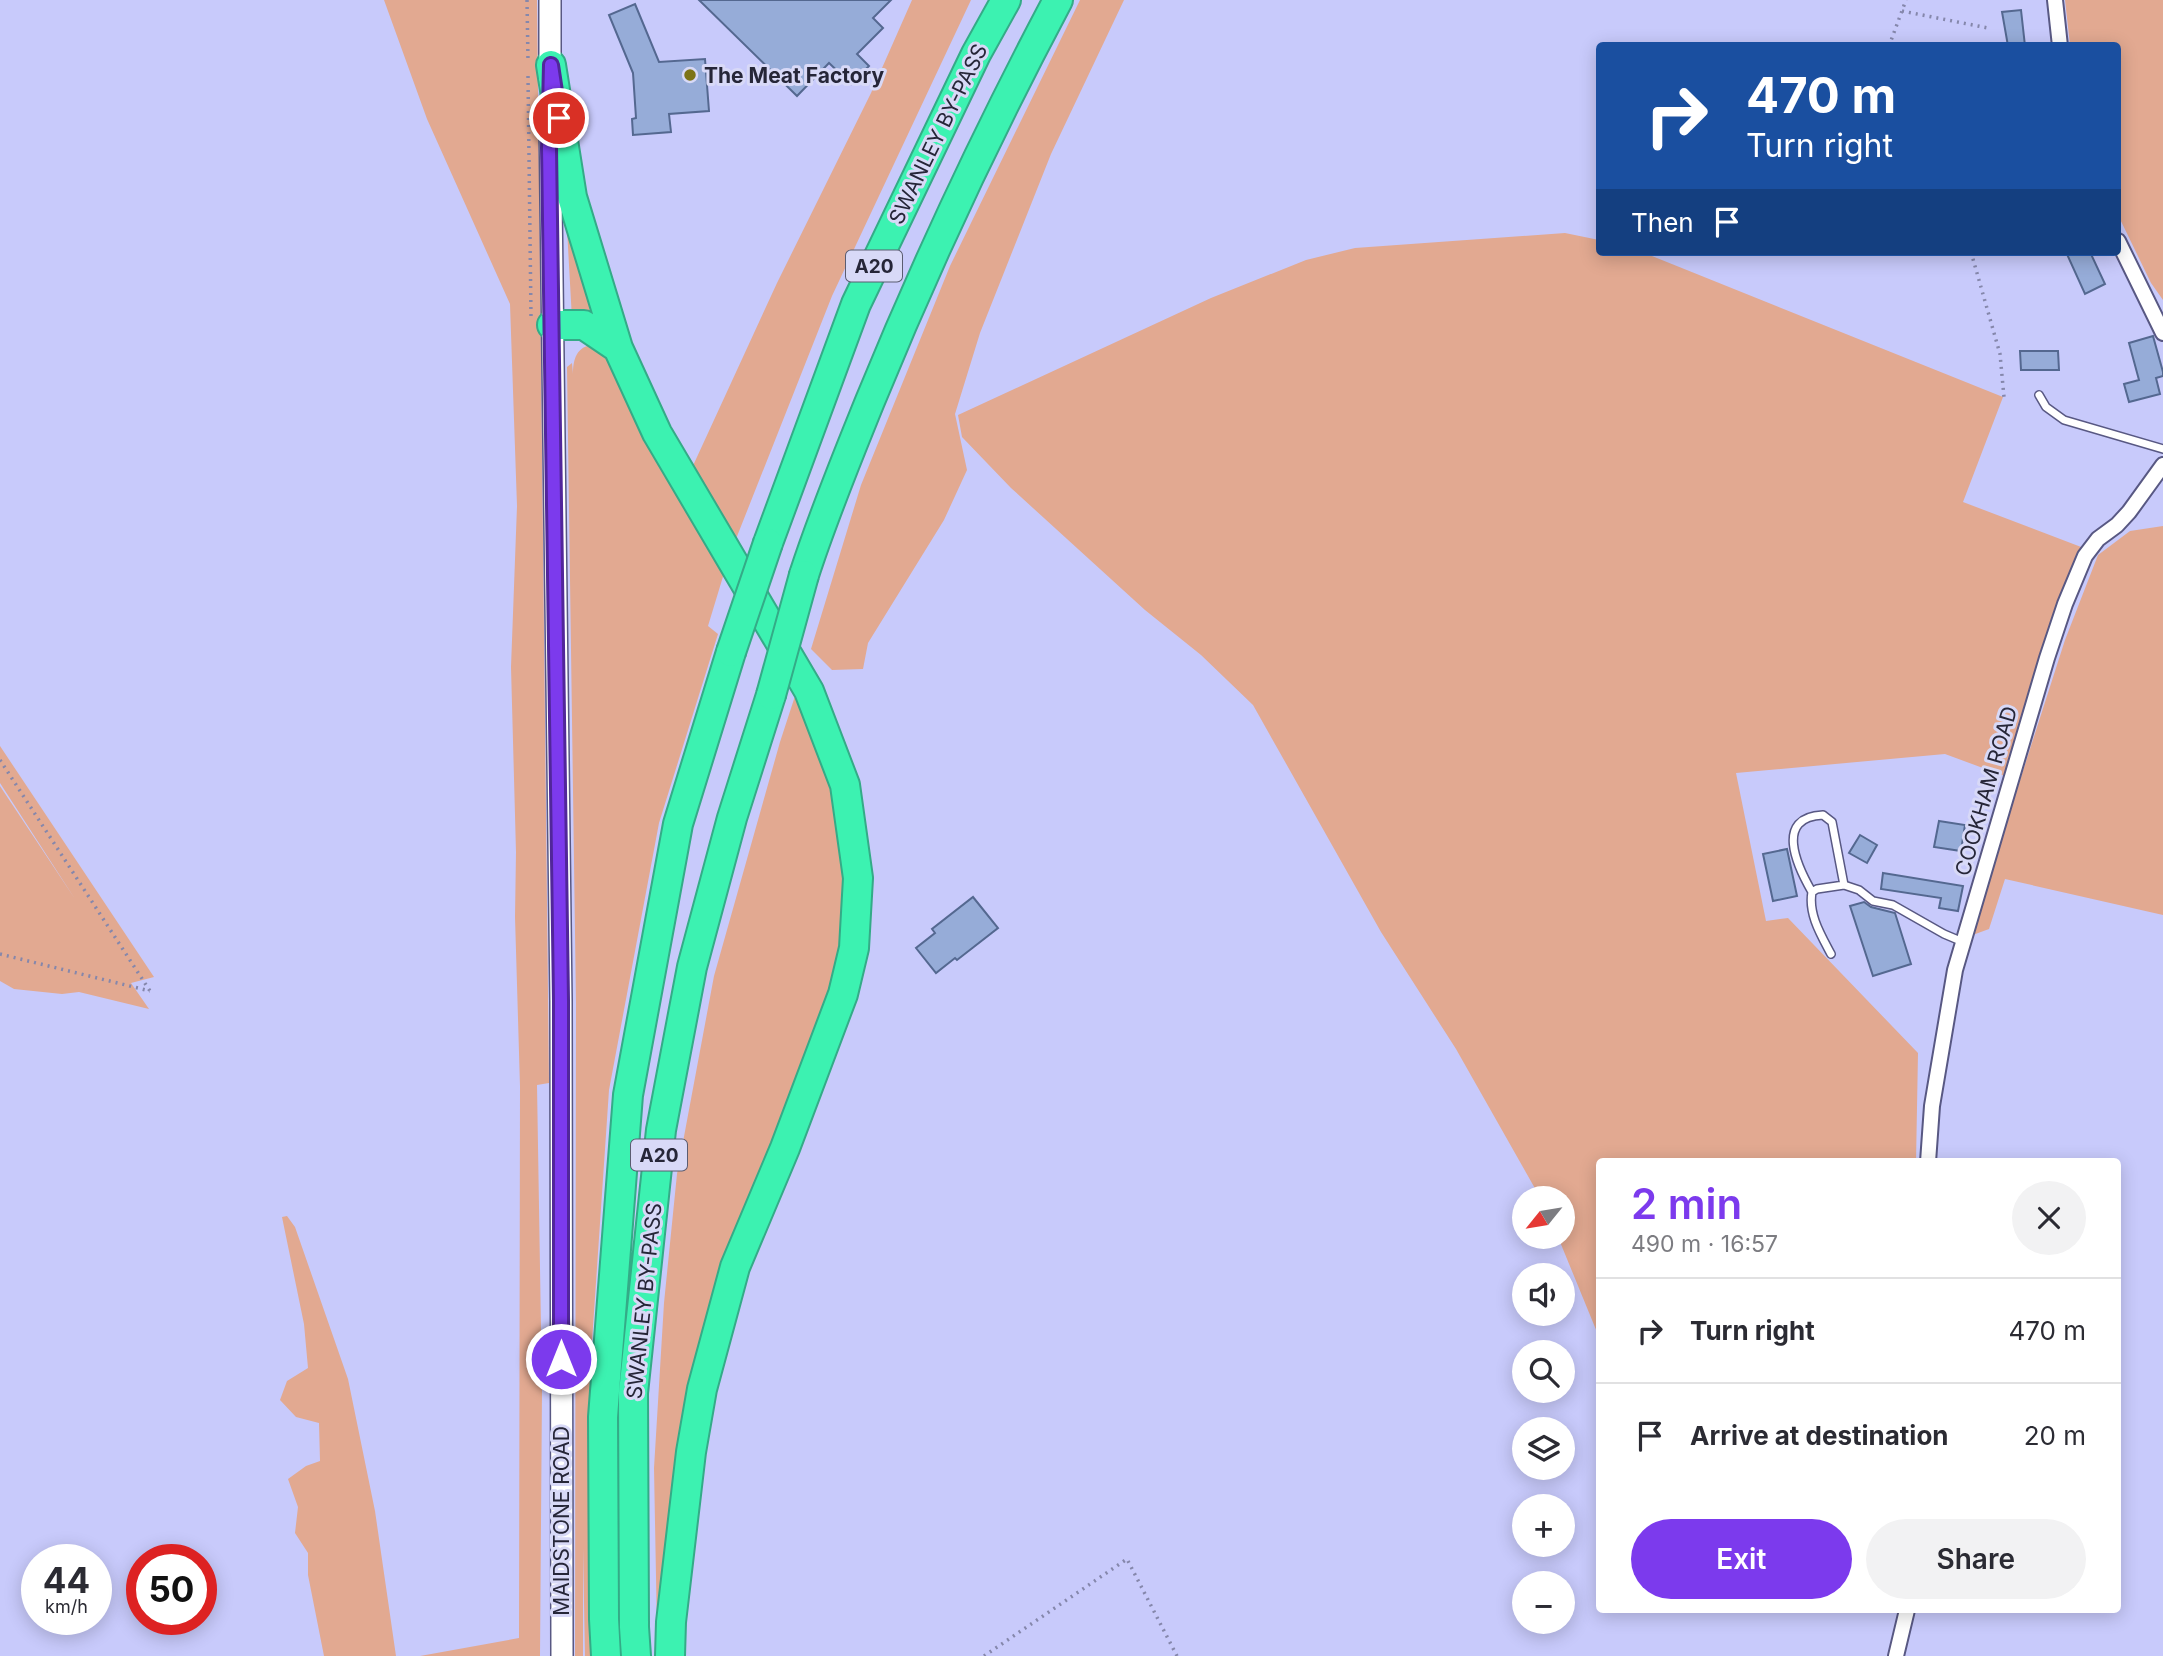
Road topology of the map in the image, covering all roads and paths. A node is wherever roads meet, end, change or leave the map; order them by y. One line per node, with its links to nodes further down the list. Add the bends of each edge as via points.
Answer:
1 (550, 0): 10 (main road, MAIDSTONE ROAD)
2 (1006, 0): 29 (highway, SWANLEY BY-PASS / A20, bridge, via 856,304 768,543 678,824 628,1095 603,1417)
3 (1058, 0): 30 (highway, SWANLEY BY-PASS / A20, bridge, via 909,305 821,521 692,967 661,1130 633,1393)
4 (1906, 0): 6 (path)
5 (2055, 0): 9 (street)
6 (1902, 11): 7 (path); 8 (path)
7 (1988, 28)
8 (1890, 42)
9 (2060, 42)
10 (551, 65): 13 (main road, MAIDSTONE ROAD); 15 (highway, via 572,197)
11 (2121, 247): 14 (street)
12 (1972, 256): 17 (path, via 2000,354)
13 (552, 325): 15 (highway, via 584,325); 28 (main road, MAIDSTONE ROAD, via 561,1001)
14 (2163, 333)
15 (618, 348): 31 (highway, via 657,433 809,691 845,785 858,878 854,948 843,994 735,1267 702,1389)
16 (2039, 395): 18 (lane, via 2051,412 2064,420)
17 (2004, 397)
18 (2163, 449)
19 (2163, 465): 23 (street, COOKHAM ROAD, via 2129,512 2085,556 2047,658)
20 (0, 761): 24 (path, via 150,990)
21 (1843, 886): 22 (lane); 22 (lane, via 1832,822 1823,814 1811,816 1801,821 1793,834 1797,861); 23 (lane, via 1893,905)
22 (1812, 892): 25 (lane, via 1811,906)
23 (1963, 942): 26 (street, COOKHAM ROAD, via 1932,1106)
24 (0, 954)
25 (1831, 954)
26 (1928, 1158)
27 (1906, 1613): 34 (street)
28 (562, 1656)
29 (606, 1656)
30 (636, 1656)
31 (670, 1656)
32 (984, 1656): 33 (path, via 1127,1559)
33 (1177, 1656)
34 (1896, 1656)

